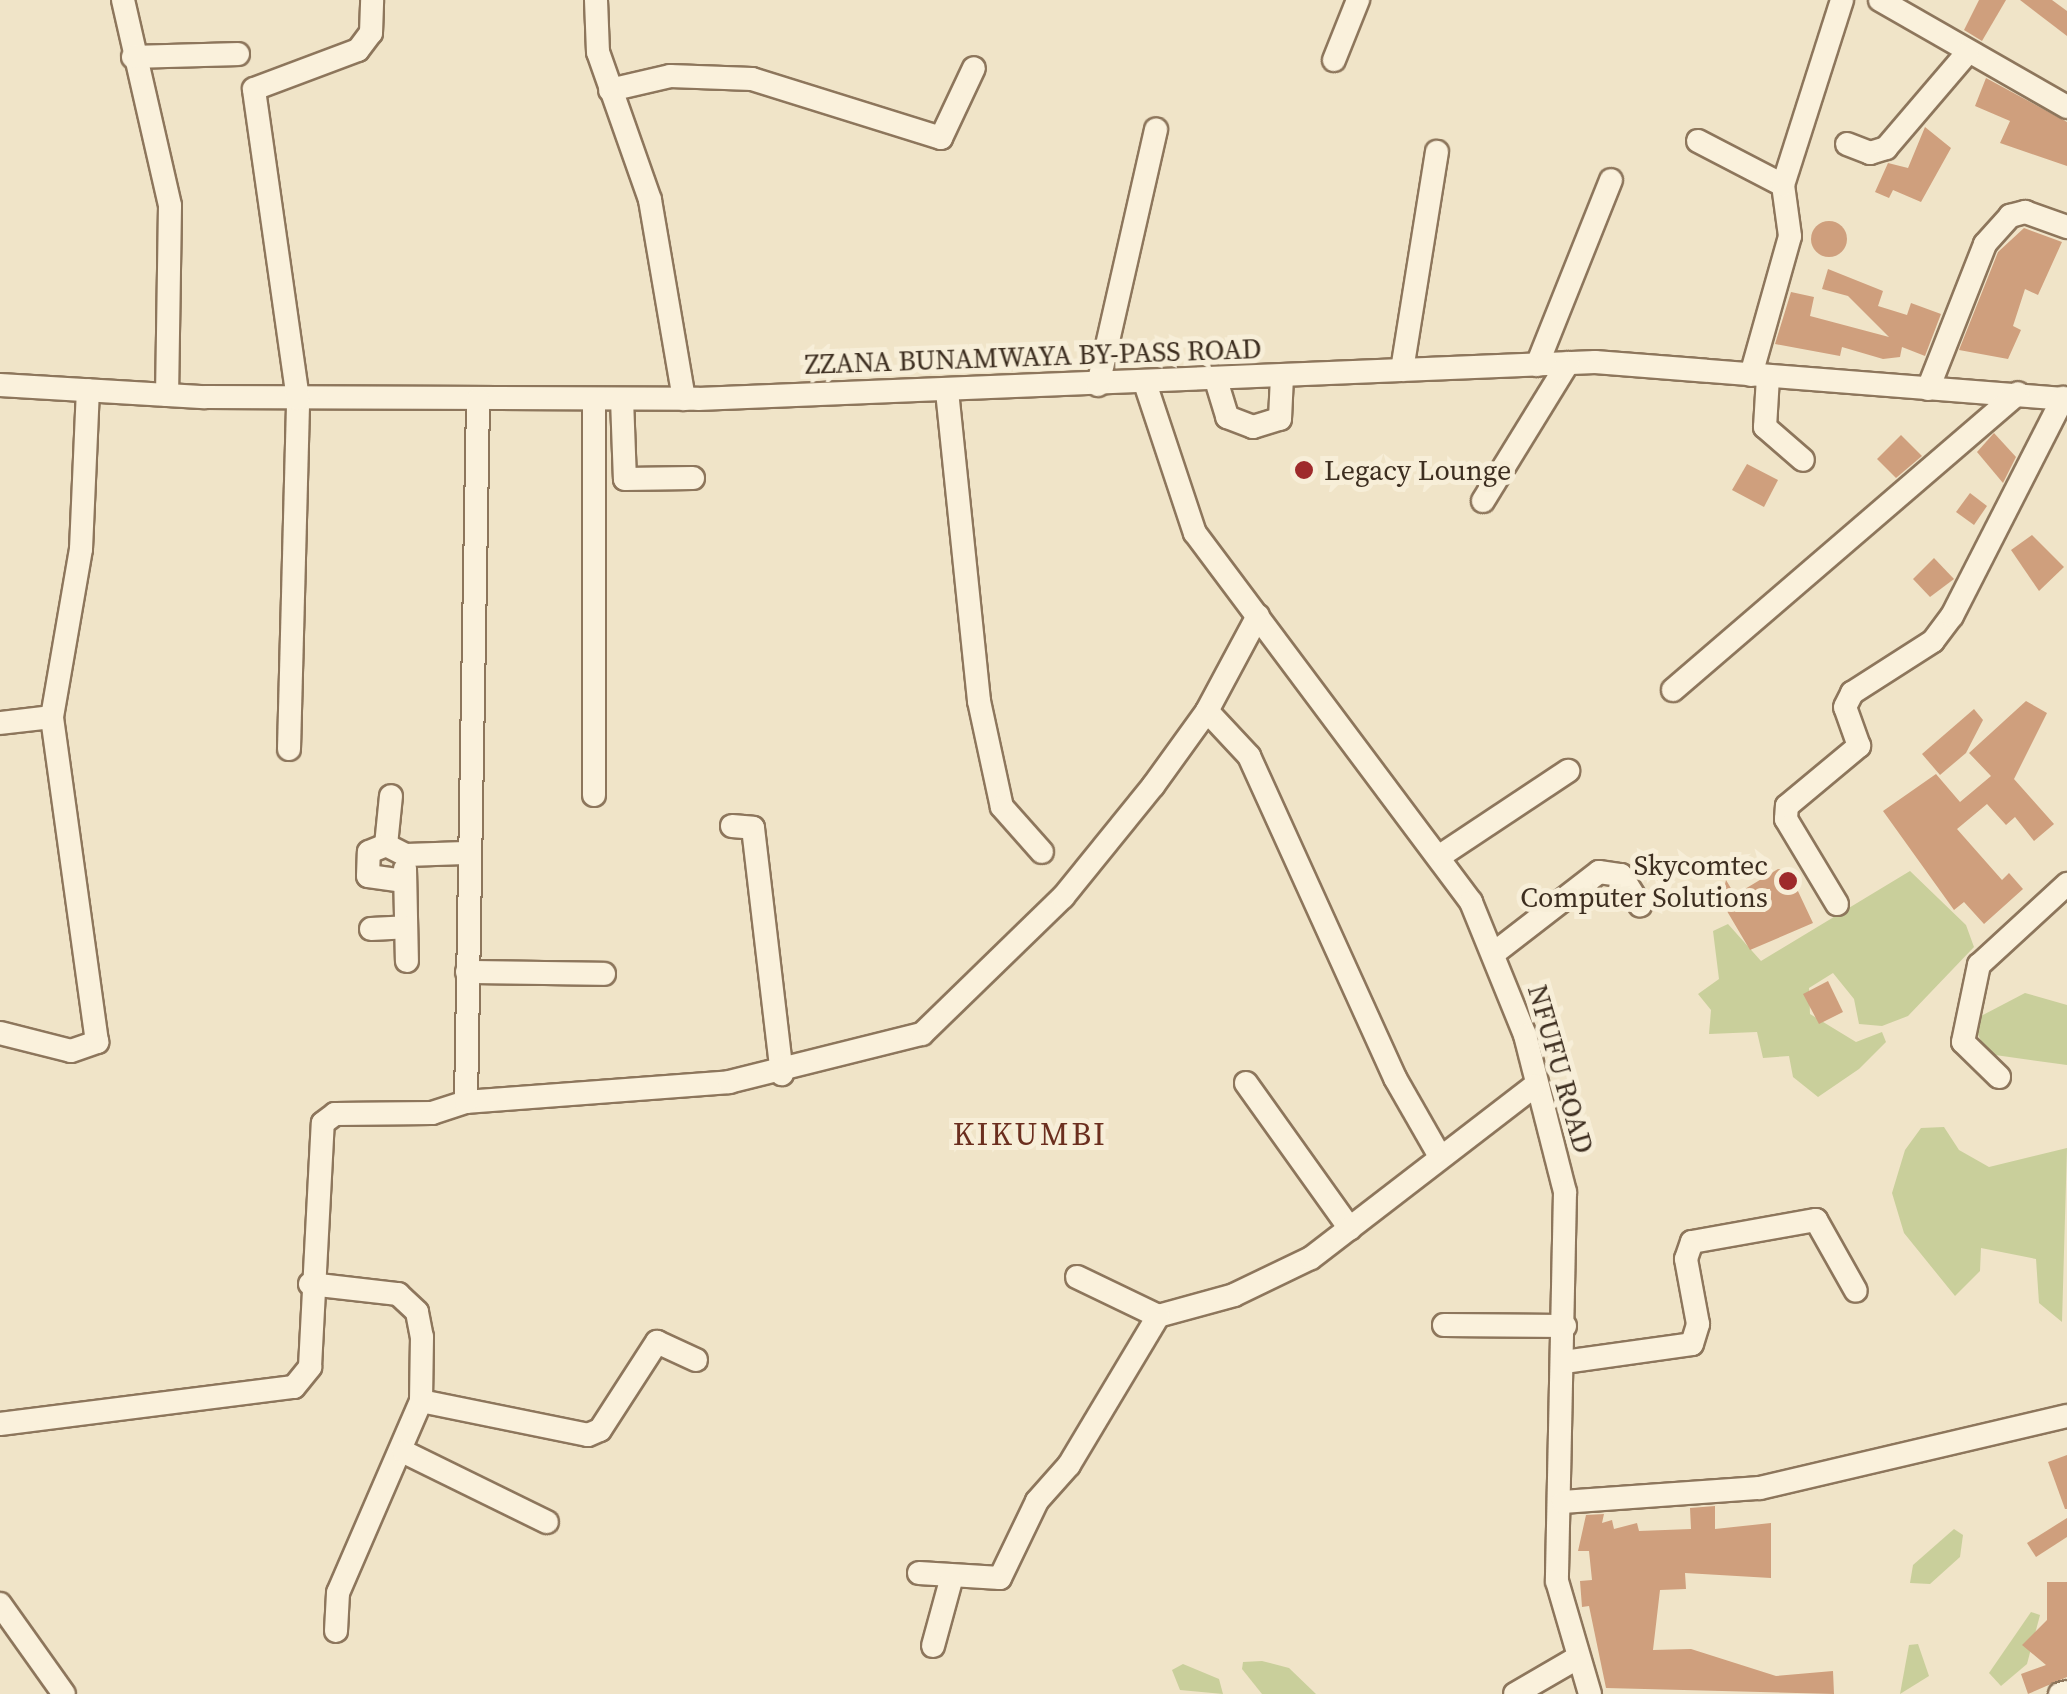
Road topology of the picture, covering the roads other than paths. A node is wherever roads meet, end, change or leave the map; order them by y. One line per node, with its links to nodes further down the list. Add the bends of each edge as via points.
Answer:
1 (123, 0): 9 (street)
2 (372, 0): 35 (street, via 371,33 358,50 254,89)
3 (596, 0): 12 (street)
4 (1358, 0): 10 (street)
5 (1842, 0): 19 (street)
6 (1880, 0): 7 (street)
7 (1968, 52): 13 (street); 16 (street, via 1932,103 1886,148 1870,154)
8 (238, 54): 9 (street)
9 (132, 57): 34 (street, via 170,206)
10 (1334, 60)
11 (974, 68): 12 (street, via 941,138 752,78 670,76)
12 (610, 90): 39 (street, via 650,200)
13 (2067, 107)
14 (1156, 130): 29 (street)
15 (1698, 140): 19 (street)
16 (1847, 144)
17 (1437, 152): 23 (street)
18 (1611, 180): 22 (street)
19 (1783, 185): 25 (street, via 1790,236)
20 (2067, 227): 31 (street, via 2024,212 2010,216 1985,244)
21 (1568, 364): 22 (street, ZZANA BUNAMWAYA BY-PASS ROAD); 25 (street, ZZANA BUNAMWAYA BY-PASS ROAD); 43 (street)
22 (1537, 365): 23 (street, ZZANA BUNAMWAYA BY-PASS ROAD)
23 (1402, 370): 24 (street, ZZANA BUNAMWAYA BY-PASS ROAD)
24 (1282, 376): 26 (street, ZZANA BUNAMWAYA BY-PASS ROAD); 26 (street, via 1280,419 1253,427 1226,416)
25 (1760, 376): 31 (street, ZZANA BUNAMWAYA BY-PASS ROAD); 41 (street, via 1766,427)
26 (1216, 380): 27 (street, ZZANA BUNAMWAYA BY-PASS ROAD)
27 (1145, 383): 29 (street, ZZANA BUNAMWAYA BY-PASS ROAD); 44 (street, NFUFU ROAD, via 1178,500)
28 (0, 385): 30 (street, ZZANA BUNAMWAYA BY-PASS ROAD)
29 (1098, 385): 32 (street, ZZANA BUNAMWAYA BY-PASS ROAD)
30 (88, 390): 34 (street, ZZANA BUNAMWAYA BY-PASS ROAD); 47 (street, via 80,549)
31 (1928, 390): 33 (street, ZZANA BUNAMWAYA BY-PASS ROAD)
32 (948, 391): 39 (street, ZZANA BUNAMWAYA BY-PASS ROAD); 55 (street, via 979,701 1002,806)
33 (2018, 393): 40 (street, ZZANA BUNAMWAYA BY-PASS ROAD); 45 (street)
34 (167, 394): 35 (street, ZZANA BUNAMWAYA BY-PASS ROAD)
35 (298, 398): 36 (street, ZZANA BUNAMWAYA BY-PASS ROAD); 49 (street)
36 (478, 399): 37 (street, ZZANA BUNAMWAYA BY-PASS ROAD); 56 (street)
37 (594, 399): 38 (street, ZZANA BUNAMWAYA BY-PASS ROAD); 51 (street)
38 (622, 399): 39 (street, ZZANA BUNAMWAYA BY-PASS ROAD); 42 (street, via 625,479)
39 (684, 399)
40 (2065, 399): 60 (street, via 1952,616 1933,641 1852,693 1844,707 1859,746 1787,806 1786,819)
41 (1803, 460)
42 (693, 478)
43 (1483, 501)
44 (1258, 616): 46 (street); 57 (street, NFUFU ROAD)
45 (1673, 690)
46 (1207, 710): 69 (street, via 1063,897 922,1034); 74 (street, via 1249,756 1394,1078)
47 (52, 717): 48 (street); 68 (street, via 97,1042 71,1051)
48 (0, 723)
49 (289, 749)
50 (1568, 771): 57 (street)
51 (594, 795)
52 (391, 796): 54 (street)
53 (732, 826): 69 (street, via 754,828 758,912)
54 (396, 850): 56 (street); 58 (street); 58 (street, via 369,852 368,876)
55 (1042, 852)
56 (465, 854): 66 (street)
57 (1440, 856): 64 (street, NFUFU ROAD)
58 (404, 880): 62 (street)
59 (2067, 884): 70 (street, via 1995,942 1980,965 1963,1042)
60 (1836, 904)
61 (1640, 905): 64 (street, via 1621,875 1598,872)
62 (406, 927): 63 (street); 65 (street)
63 (371, 929)
64 (1493, 954): 72 (street, NFUFU ROAD, via 1525,1035)
65 (407, 960)
66 (467, 972): 67 (street); 73 (street)
67 (604, 974)
68 (0, 1034)
69 (782, 1074): 73 (street)
70 (1999, 1077)
71 (1246, 1083): 75 (street)
72 (1534, 1086): 74 (street); 81 (street, NFUFU ROAD, via 1566,1192)
73 (466, 1102): 77 (street, via 432,1113 335,1114 322,1122)
74 (1438, 1153): 75 (street)
75 (1350, 1228): 79 (street, via 1312,1258 1234,1295)
76 (1076, 1277): 79 (street)
77 (310, 1284): 84 (street, via 385,1288 417,1312); 86 (street, via 310,1367 294,1387)
78 (1856, 1291): 83 (street, via 1816,1220 1692,1242 1686,1259 1698,1324 1692,1344)
79 (1158, 1316): 91 (street, via 1069,1466 1037,1501 1000,1578)
80 (1444, 1325): 81 (street)
81 (1566, 1326): 83 (street, NFUFU ROAD)
82 (696, 1360): 84 (street, via 657,1342 600,1430 588,1434)
83 (1564, 1362): 88 (street, NFUFU ROAD)
84 (421, 1402): 87 (street)
85 (2067, 1416): 88 (street, via 1760,1488)
86 (0, 1424)
87 (404, 1452): 89 (street); 93 (street, via 338,1592)
88 (1563, 1502): 95 (street, NFUFU ROAD, via 1557,1581)
89 (547, 1522)
90 (919, 1572): 91 (street)
91 (951, 1580): 94 (street)
92 (0, 1604): 96 (street)
93 (336, 1631)
94 (933, 1646)
95 (1578, 1658): 97 (street); 98 (street, NFUFU ROAD)
96 (64, 1694)
97 (1515, 1694)
98 (1590, 1694)

